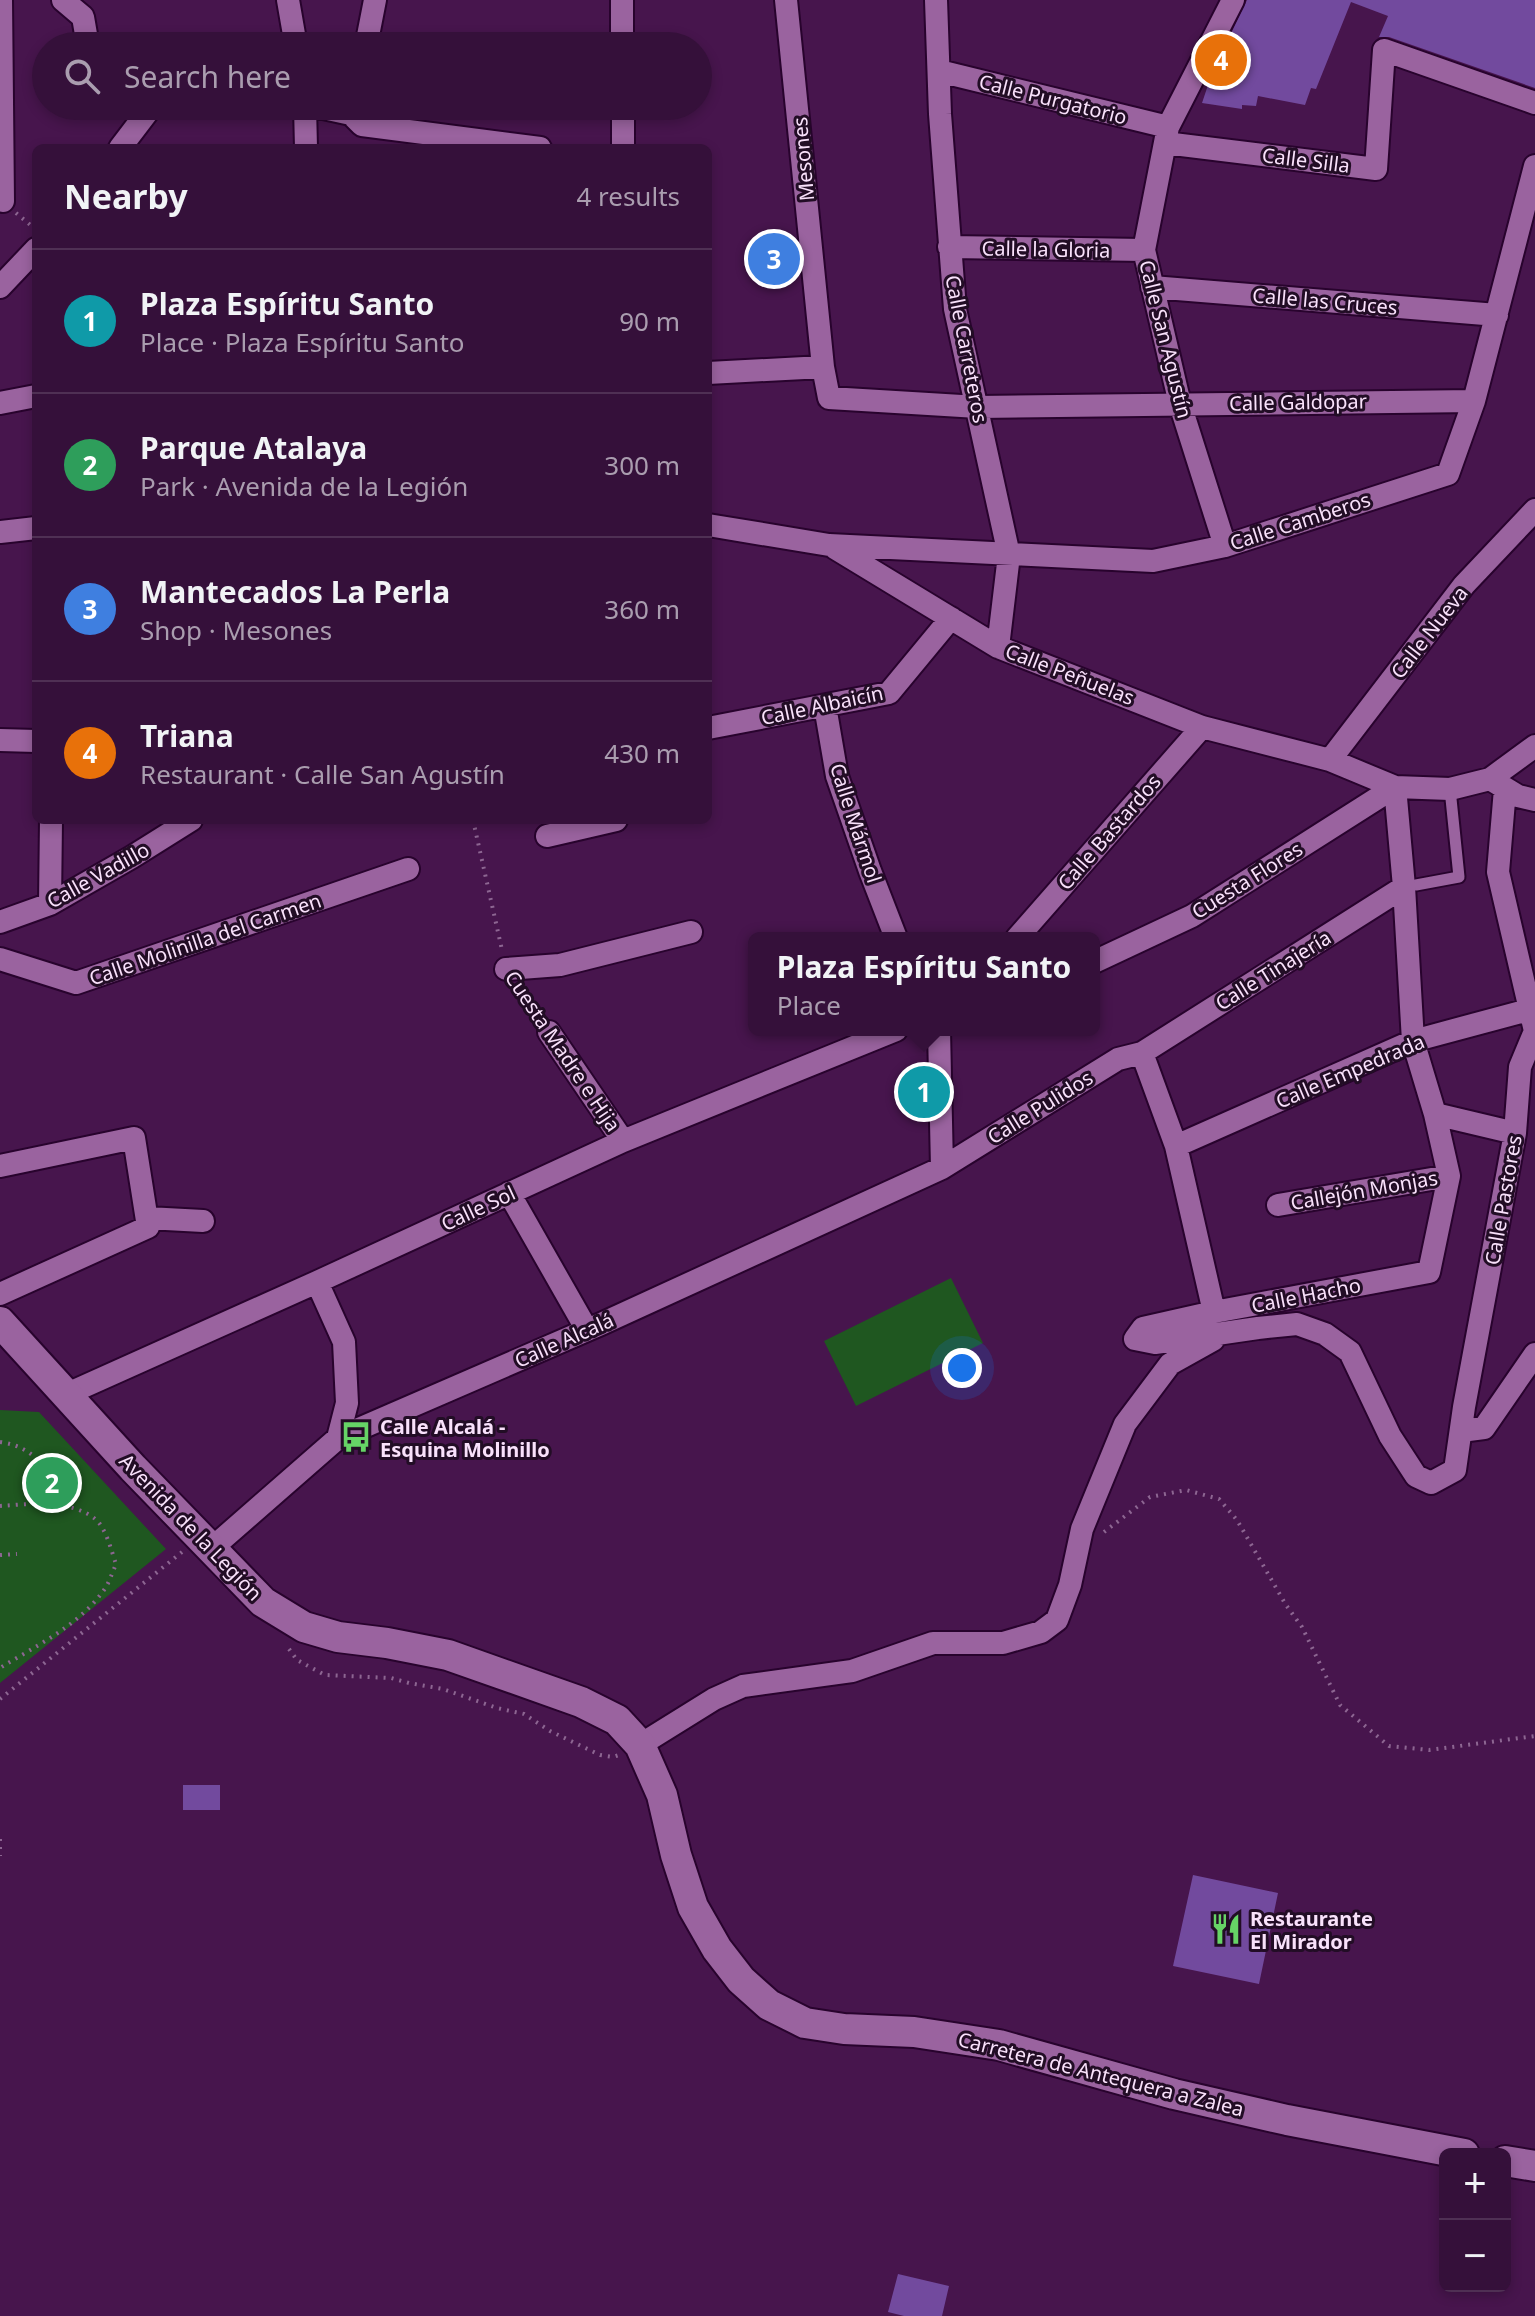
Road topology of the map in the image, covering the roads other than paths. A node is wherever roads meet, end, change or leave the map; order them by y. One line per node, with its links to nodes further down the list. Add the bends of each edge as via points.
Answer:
1 (1, 0): 25 (street)
2 (63, 0): 9 (street, via 83,17)
3 (288, 0): 10 (street)
4 (375, 0): 11 (street)
5 (622, 0): 12 (street)
6 (786, 0): 32 (street, Mesones)
7 (936, 0): 13 (street, Calle Carreteros)
8 (1232, 0): 19 (street, Calle San Agustín)
9 (86, 32)
10 (294, 32)
11 (369, 32)
12 (622, 32)
13 (939, 71): 19 (street, Calle Purgatorio); 26 (street, Calle Carreteros)
14 (1535, 103): 19 (street, Calle Silla, via 1384,50 1376,169)
15 (141, 120): 20 (street)
16 (305, 120): 21 (street)
17 (359, 120): 22 (street, via 362,125)
18 (623, 120): 23 (street)
19 (1166, 135): 27 (street, Calle San Agustín)
20 (123, 144)
21 (306, 144)
22 (509, 144)
23 (623, 144)
24 (1535, 166): 31 (street, Calle Camberos)
25 (3, 201)
26 (949, 247): 27 (street, Calle la Gloria); 38 (street, Calle Carreteros, via 955,309)
27 (1144, 250): 30 (street, Calle San Agustín)
28 (32, 253): 29 (street)
29 (0, 287)
30 (1152, 287): 31 (street, Calle las Cruces); 37 (street, Calle San Agustín)
31 (1497, 315): 35 (street, Calle Camberos)
32 (823, 367): 33 (street); 38 (street, Mesones, via 829,398)
33 (712, 373)
34 (32, 397): 36 (street)
35 (1474, 401): 37 (street, Calle Galdopar); 44 (street, Calle Camberos, via 1448,474)
36 (0, 403)
37 (1180, 404): 38 (street, Calle Galdopar); 44 (street, Calle San Agustín)
38 (978, 407): 45 (street, Calle Carreteros)
39 (1535, 510): 54 (street, Calle Nueva, via 1464,585)
40 (712, 526): 43 (street, Calle Camberos)
41 (32, 528): 42 (street)
42 (0, 532)
43 (829, 545): 45 (street, Calle Camberos); 46 (street, Calle Peñuelas)
44 (1225, 546): 45 (street, Calle Camberos, via 1153,561)
45 (1009, 555): 47 (street, Calle Carreteros)
46 (951, 618): 47 (street, Calle Peñuelas); 48 (street, Calle Albaicín, via 889,693)
47 (998, 647): 50 (street, Calle Peñuelas)
48 (825, 706): 49 (street, Calle Albaicín); 68 (street, Calle Mármol, via 837,776)
49 (712, 727)
50 (1202, 727): 54 (street, Calle Peñuelas); 69 (street, Calle Bastardos)
51 (0, 740): 52 (street)
52 (32, 741)
53 (1535, 746): 55 (street)
54 (1330, 760): 56 (street, Calle Peñuelas)
55 (1497, 784): 57 (street); 58 (street); 73 (street, Calle Pastores, via 1498,872)
56 (1395, 787): 57 (street); 64 (street, Calle Hacho); 71 (street, Cuesta Flores, via 1192,916)
57 (1450, 789): 64 (lane, via 1459,877)
58 (1535, 800)
59 (51, 824): 65 (street)
60 (185, 824): 65 (street, Calle Vadillo)
61 (599, 824): 62 (street)
62 (547, 836)
63 (408, 869): 70 (street, Calle Molinilla del Carmen, via 76,983)
64 (1410, 886): 77 (street, Calle Hacho); 78 (street, Calle Tinajería)
65 (50, 904): 66 (street, Calle Vadillo)
66 (0, 922)
67 (691, 932): 72 (street, via 560,965)
68 (894, 932)
69 (1022, 932)
70 (0, 959)
71 (1100, 959)
72 (506, 969)
73 (1532, 1012): 77 (street, Calle Empedrada); 80 (street, Calle Pastores, via 1535,1031 1520,1067)
74 (549, 1032): 81 (street, Cuesta Madre e Hija)
75 (881, 1036): 81 (street, Calle Sol)
76 (943, 1036): 84 (street)
77 (1413, 1041): 79 (street, Calle Hacho); 82 (street, Calle Empedrada)
78 (1142, 1053): 82 (street); 84 (street, Calle Pulidos, via 1118,1059)
79 (1435, 1114): 80 (street); 85 (street, Calle Hacho)
80 (1515, 1133): 99 (street, Calle Pastores)
81 (623, 1141): 86 (street, Calle Sol)
82 (1176, 1146): 93 (street)
83 (0, 1166): 88 (street, via 134,1138)
84 (942, 1168): 94 (street, Calle Alcalá)
85 (1449, 1176): 87 (street, Callejón Monjas); 93 (street, Calle Hacho, via 1429,1272)
86 (509, 1193): 90 (street, Calle Sol); 94 (street)
87 (1278, 1205)
88 (147, 1218): 89 (street); 91 (street, via 148,1227)
89 (203, 1221)
90 (317, 1282): 98 (street, Calle Sol); 100 (street, via 344,1342 347,1403)
91 (0, 1294)
92 (0, 1306): 95 (main road, Avenida de la Legión)
93 (1214, 1312): 96 (street, via 1143,1328 1135,1339 1155,1343)
94 (587, 1330): 100 (street, Calle Alcalá)
95 (10, 1332): 98 (main road, Avenida de la Legión)
96 (1225, 1334): 99 (street, Calle Pastores, via 1297,1324 1325,1334 1350,1352 1390,1436 1416,1476 1431,1483 1455,1470); 103 (street, via 1170,1364 1125,1424 1082,1529 1057,1620 1041,1632 1003,1643 933,1643 852,1671 743,1686)
97 (1535, 1354): 99 (street, via 1484,1428)
98 (65, 1395): 101 (main road, Avenida de la Legión)
99 (1461, 1431)
100 (338, 1438): 101 (street, Calle Alcalá)
101 (205, 1544): 102 (main road, Avenida de la Legión, via 263,1602 304,1627)
102 (448, 1655): 103 (main road, Carretera de Antequera a Zalea, via 581,1702 617,1720)
103 (640, 1745): 104 (main road, Carretera de Antequera a Zalea, via 662,1795 693,1907 741,1980 769,2005 805,2023 999,2045 1174,2094)
104 (1439, 2149)
105 (1511, 2162): 106 (main road)
106 (1535, 2166)

